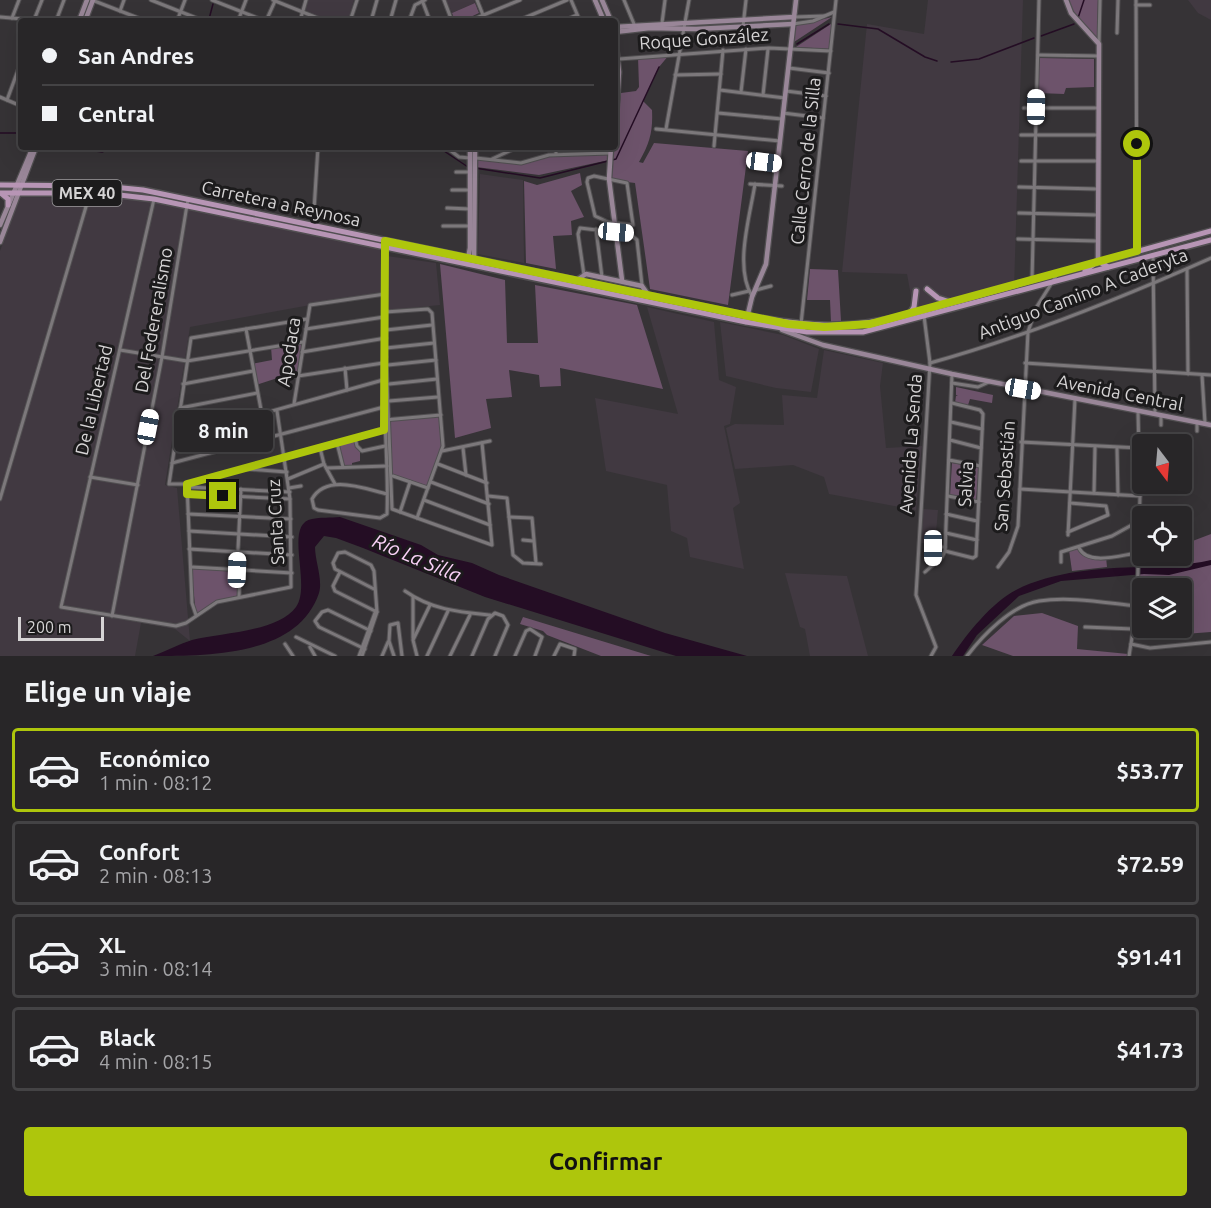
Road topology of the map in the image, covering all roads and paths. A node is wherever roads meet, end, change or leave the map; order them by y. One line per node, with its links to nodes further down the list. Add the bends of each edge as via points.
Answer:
1 (19, 0): 45 (street)
2 (42, 0): 46 (street)
3 (64, 0): 47 (street)
4 (87, 0): 48 (street)
5 (93, 0): 35 (street); 49 (street)
6 (124, 0): 35 (street)
7 (151, 0): 37 (street)
8 (185, 0): 37 (street)
9 (212, 0): 36 (street)
10 (246, 0): 36 (street)
11 (306, 0): 38 (street)
12 (357, 0): 58 (street)
13 (377, 0): 59 (street)
14 (396, 0): 60 (street)
15 (423, 0): 61 (street, via 415,5); 62 (street)
16 (444, 0): 63 (street)
17 (477, 0): 40 (street)
18 (520, 0): 40 (street)
19 (569, 0): 41 (street); 65 (street)
20 (595, 0): 68 (street)
21 (602, 0): 69 (street)
22 (624, 0): 73 (street)
23 (665, 0): 72 (street)
24 (689, 0): 75 (street)
25 (746, 0): 71 (street)
26 (796, 0): 44 (street)
27 (835, 0): 39 (street, Calle Cerro de la Silla)
28 (1039, 0): 88 (street)
29 (1066, 0): 80 (street, via 1071,13)
30 (1100, 0): 80 (street)
31 (1118, 0): 79 (street)
32 (275, 1): 38 (street); 55 (street)
33 (1136, 2): 34 (street); 174 (street)
34 (1150, 5)
35 (120, 11): 50 (street)
36 (241, 11): 53 (street); 54 (street)
37 (181, 12): 51 (street); 52 (street)
38 (303, 12): 56 (street); 57 (street)
39 (834, 12): 42 (street); 85 (street, Calle Cerro de la Silla)
40 (483, 15): 64 (street)
41 (577, 15): 66 (street); 67 (street)
42 (826, 15): 44 (street); 74 (street)
43 (0, 17): 45 (street)
44 (794, 17): 71 (street); 74 (street)
45 (12, 18): 70 (street)
46 (35, 18)
47 (57, 18)
48 (80, 18)
49 (87, 18)
50 (138, 18)
51 (178, 18)
52 (196, 18)
53 (239, 18)
54 (258, 18)
55 (267, 18)
56 (301, 18)
57 (317, 18)
58 (351, 18)
59 (372, 18)
60 (391, 18)
61 (410, 18)
62 (429, 18)
63 (451, 18)
64 (476, 18)
65 (524, 18)
66 (570, 18)
67 (578, 18)
68 (603, 18)
69 (609, 18)
70 (18, 19)
71 (744, 20): 75 (street); 76 (street)
72 (662, 23): 73 (street); 75 (street)
73 (634, 24): 77 (street)
74 (793, 24): 76 (street); 81 (street)
75 (685, 26): 76 (street); 78 (street); 87 (street)
76 (743, 26)
77 (618, 27)
78 (618, 32)
79 (1117, 33)
80 (1099, 44): 89 (street)
81 (791, 47): 82 (street, Roque González); 85 (street, Roque González); 92 (street)
82 (769, 48): 83 (street, Roque González); 100 (street)
83 (746, 49): 84 (street, Roque González); 99 (street)
84 (723, 50): 87 (street, Roque González); 95 (street)
85 (831, 51): 94 (street, Calle Cerro de la Silla)
86 (618, 54): 90 (street)
87 (678, 54): 90 (street, Roque González); 96 (street)
88 (1038, 55): 89 (street); 106 (street)
89 (1099, 56): 108 (street)
90 (619, 59): 91 (street)
91 (618, 66)
92 (789, 68): 94 (street); 98 (street)
93 (18, 70): 104 (street)
94 (829, 73): 101 (street, Calle Cerro de la Silla)
95 (721, 74): 96 (street); 97 (street)
96 (675, 75): 113 (street)
97 (720, 90): 99 (street); 109 (street)
98 (786, 91): 101 (street); 103 (street)
99 (741, 92): 100 (street)
100 (764, 95): 103 (street)
101 (826, 96): 111 (street, Calle Cerro de la Silla)
102 (0, 98): 104 (street)
103 (785, 98): 110 (street)
104 (7, 100): 105 (street)
105 (18, 105)
106 (1036, 107): 107 (street); 108 (street); 116 (street)
107 (1024, 108)
108 (1098, 108): 117 (street)
109 (718, 113): 110 (street); 114 (street)
110 (783, 116): 111 (street); 118 (street)
111 (824, 118): 208 (street, Calle Cerro de la Silla)
112 (657, 129): 113 (street)
113 (666, 129): 114 (street)
114 (715, 135): 118 (street); 119 (street)
115 (1021, 135): 116 (street)
116 (1035, 135): 117 (street); 133 (street)
117 (1098, 135): 134 (street)
118 (780, 141): 135 (street)
119 (714, 146)
120 (34, 150): 140 (street)
121 (318, 150): 164 (street)
122 (452, 150): 130 (street, via 459,157)
123 (471, 150): 130 (street)
124 (475, 150): 130 (street)
125 (511, 150): 129 (street)
126 (556, 150): 128 (street)
127 (610, 150): 128 (street); 138 (street)
128 (556, 154): 129 (street, via 521,163)
129 (491, 159): 130 (street)
130 (473, 160): 137 (street)
131 (751, 161): 135 (street)
132 (1021, 161): 133 (street)
133 (1035, 161): 134 (street); 145 (street)
134 (1098, 161): 146 (street)
135 (777, 164): 141 (street)
136 (456, 172): 137 (street)
137 (474, 172): 148 (street); 178 (street)
138 (609, 179): 165 (street); 165 (street, via 627,183 633,225); 165 (street, via 588,178 595,216)
139 (0, 185): 140 (main road, Carretera a Reynosa / MEX 40)
140 (20, 185): 142 (main road, Carretera a Reynosa / MEX 40); 149 (street)
141 (775, 185): 143 (street); 193 (street, via 766,264); 195 (street, via 753,184 743,267)
142 (99, 186): 150 (main road, via 95,190); 154 (main road, Carretera a Reynosa / MEX 40, via 127,188)
143 (782, 186)
144 (1019, 187): 145 (street)
145 (1034, 187): 146 (street); 159 (street)
146 (1097, 189): 160 (street)
147 (452, 190): 148 (street)
148 (470, 190): 157 (street)
149 (17, 193): 150 (main road, Carretera a Reynosa / MEX 40); 152 (main road, Carretera a Reynosa / MEX 40); 155 (street); 172 (street)
150 (36, 193): 151 (main road, Carretera a Reynosa / MEX 40)
151 (90, 193): 153 (main road, Carretera a Reynosa / MEX 40); 321 (street)
152 (0, 194): 155 (main road)
153 (154, 199): 154 (main road, Carretera a Reynosa / MEX 40); 218 (street, De la Libertad)
154 (188, 203): 164 (main road, Carretera a Reynosa / MEX 40); 221 (street, Del Federeralismo)
155 (9, 205): 161 (street)
156 (447, 208): 157 (street)
157 (470, 209): 163 (street)
158 (1019, 213): 159 (street)
159 (1033, 214): 160 (street); 169 (street)
160 (1097, 214): 171 (street)
161 (0, 225)
162 (443, 226): 163 (street)
163 (470, 226): 178 (street)
164 (312, 227): 173 (main road, Carretera a Reynosa / MEX 40)
165 (616, 228): 166 (street); 187 (street); 191 (street, via 634,236)
166 (596, 229): 183 (street, via 580,228 578,234); 185 (street)
167 (1211, 231): 174 (main road, MEX 40)
168 (1018, 239): 169 (street)
169 (1033, 240): 171 (street); 188 (street)
170 (1211, 240): 175 (main road)
171 (1098, 241): 177 (street)
172 (0, 242)
173 (385, 244): 178 (main road, Carretera a Reynosa / MEX 40); 197 (street)
174 (1137, 251): 177 (main road, MEX 40); 179 (main road)
175 (1153, 256): 179 (main road); 190 (street)
176 (1211, 258): 181 (street, Antiguo Camino A Caderyta)
177 (1098, 261): 180 (main road); 182 (main road, MEX 40); 184 (main road)
178 (471, 262): 186 (main road, Carretera a Reynosa / MEX 40); 200 (main road, Carretera a Reynosa / MEX 40)
179 (1118, 266): 180 (main road)
180 (1110, 268): 184 (main road)
181 (1186, 269): 190 (street, Antiguo Camino A Caderyta); 233 (street)
182 (1059, 273): 188 (main road, MEX 40); 189 (street, San Sebastián)
183 (584, 275): 185 (street); 186 (street)
184 (1075, 276): 189 (main road)
185 (602, 277): 187 (street)
186 (577, 280): 200 (main road, Carretera a Reynosa / MEX 40)
187 (622, 280): 191 (street)
188 (1032, 280): 201 (main road, MEX 40)
189 (1054, 281): 202 (main road, via 962,307); 213 (street, San Sebastián, via 1036,308)
190 (1153, 282): 213 (street, Antiguo Camino A Caderyta); 231 (street)
191 (642, 285): 200 (street)
192 (771, 286): 193 (street)
193 (757, 289): 195 (street); 199 (street)
194 (927, 289): 201 (main road)
195 (749, 291): 198 (street); 199 (street)
196 (916, 291): 204 (main road)
197 (385, 294): 203 (street); 205 (street, Apodaca, via 310,304)
198 (732, 295)
199 (752, 297): 206 (street)
200 (647, 298): 206 (main road, Carretera a Reynosa / MEX 40); 206 (main road, Carretera a Reynosa / MEX 40)
201 (952, 303): 202 (main road, MEX 40)
202 (925, 312): 204 (main road, MEX 40); 209 (main road, MEX 40, via 896,325 863,332); 228 (street, Avenida La Senda)
203 (385, 314): 207 (street, via 428,309); 211 (street); 212 (street)
204 (909, 315): 208 (main road, MEX 40, via 849,326)
205 (307, 319): 210 (street); 211 (street, Apodaca)
206 (747, 319): 208 (main road, Carretera a Reynosa / MEX 40); 209 (main road, Carretera a Reynosa / MEX 40)
207 (432, 325): 212 (street); 216 (street)
208 (801, 326)
209 (780, 328): 228 (street, Avenida Central, via 823,345)
210 (246, 329): 219 (street); 224 (street, via 191,338)
211 (306, 329): 215 (street, Apodaca)
212 (386, 330): 214 (street)
213 (1028, 332): 226 (street, San Sebastián); 228 (street, Antiguo Camino A Caderyta)
214 (386, 338): 217 (street); 220 (street)
215 (303, 342): 219 (street); 220 (street, Apodaca)
216 (434, 343): 217 (street); 223 (street)
217 (386, 348): 222 (street)
218 (120, 350): 221 (street); 299 (street, De la Libertad)
219 (249, 351): 224 (street); 230 (street)
220 (302, 352): 236 (street, Apodaca)
221 (162, 357): 224 (street); 305 (street, Del Federeralismo)
222 (386, 357): 225 (street); 227 (street)
223 (436, 360): 227 (street); 237 (street)
224 (187, 361): 241 (street)
225 (383, 363): 227 (street); 229 (street); 238 (street)
226 (1025, 363): 231 (street); 243 (street, San Sebastián)
227 (388, 365): 242 (street)
228 (930, 366): 232 (street, Avenida Central); 400 (street, Avenida La Senda, via 916,591 936,647)
229 (345, 368): 236 (street); 244 (street)
230 (253, 371): 241 (street); 245 (street)
231 (1155, 372): 233 (street); 257 (street)
232 (952, 374): 239 (street, Avenida Central); 240 (street)
233 (1188, 374): 234 (street)
234 (1202, 375): 235 (street); 262 (street)
235 (1211, 375)
236 (298, 376): 250 (street, Apodaca)
237 (437, 379): 242 (street); 246 (street)
238 (383, 381): 244 (street); 251 (street)
239 (989, 382): 240 (street, via 978,387); 243 (street, Avenida Central)
240 (952, 383): 249 (street)
241 (183, 384): 252 (street)
242 (389, 384): 248 (street)
243 (1023, 389): 247 (street, Avenida Central); 273 (street, San Sebastián)
244 (347, 390): 250 (street)
245 (257, 393): 252 (street); 255 (street)
246 (439, 397): 248 (street); 256 (street)
247 (1074, 399): 254 (street, Avenida Central); 276 (street)
248 (389, 401): 258 (street)
249 (952, 403): 260 (street); 264 (street, Salvia, via 982,411)
250 (294, 404): 253 (street)
251 (384, 407): 259 (street); 267 (street)
252 (180, 408): 269 (street)
253 (277, 411): 255 (street); 267 (street, Santa Cruz)
254 (1138, 412): 257 (street, Avenida Central); 268 (street)
255 (262, 415): 269 (street)
256 (441, 415): 258 (street); 284 (street)
257 (1158, 415): 261 (street, Avenida Central); 263 (street)
258 (390, 419): 259 (street); 297 (street)
259 (384, 420): 265 (street)
260 (951, 422): 264 (street); 272 (street)
261 (1197, 422): 262 (street, Avenida Central); 266 (street)
262 (1208, 424)
263 (1161, 425)
264 (982, 429): 281 (street, Salvia)
265 (384, 430): 270 (street); 277 (street)
266 (1197, 431)
267 (280, 434): 285 (street, Santa Cruz); 287 (street)
268 (1139, 434)
269 (175, 438): 287 (street)
270 (355, 438): 274 (street); 277 (street, via 362,451)
271 (490, 441): 275 (street)
272 (950, 441): 281 (street); 286 (street)
273 (1021, 442): 276 (street); 310 (street, San Sebastián)
274 (337, 443): 279 (street); 292 (street)
275 (482, 443): 280 (street); 303 (street)
276 (1072, 445): 278 (street); 312 (street)
277 (385, 446): 290 (street)
278 (1095, 447): 282 (street); 315 (street)
279 (321, 448): 285 (street); 289 (street)
280 (463, 448): 284 (street); 298 (street)
281 (981, 448): 291 (street, Salvia)
282 (1117, 448): 283 (street); 316 (street)
283 (1132, 448)
284 (442, 451): 288 (street)
285 (285, 457): 293 (street); 295 (street, Santa Cruz)
286 (948, 460): 291 (street); 319 (street)
287 (172, 463): 306 (street, via 170,485)
288 (438, 464): 298 (street); 302 (street)
289 (325, 466): 294 (street); 296 (street); 300 (street)
290 (387, 466): 292 (street); 297 (street)
291 (980, 466): 324 (street, Salvia)
292 (343, 467): 294 (street)
293 (244, 468): 295 (street); 306 (street)
294 (333, 468): 296 (street)
295 (287, 472): 300 (street, Santa Cruz)
296 (331, 475): 304 (street)
297 (390, 475): 301 (street); 314 (street); 328 (street, via 392,509)
298 (466, 475): 303 (street)
299 (90, 477): 305 (street); 370 (street, De la Libertad, via 61,608)
300 (288, 479): 311 (street, Santa Cruz)
301 (410, 482): 308 (street); 328 (street)
302 (430, 482): 308 (street); 326 (street)
303 (487, 483): 318 (street)
304 (335, 484): 314 (street); 314 (street, via 314,496 313,506 318,510 380,518 387,514)
305 (138, 485): 370 (street, Del Federeralismo)
306 (187, 485): 309 (street); 313 (street)
307 (301, 486): 311 (street)
308 (428, 488): 323 (street)
309 (241, 489): 311 (street); 317 (street)
310 (1020, 489): 312 (street); 354 (street, San Sebastián, via 1017,534)
311 (290, 490): 322 (street, Santa Cruz)
312 (1070, 492): 315 (street); 325 (street)
313 (187, 494): 317 (street); 329 (street)
314 (387, 494)
315 (1094, 494): 316 (street)
316 (1118, 495): 320 (street)
317 (240, 496): 322 (street); 331 (street)
318 (488, 496): 326 (street); 332 (street, via 506,496)
319 (947, 496): 324 (street); 330 (street)
320 (1140, 496): 327 (street)
321 (0, 499)
322 (290, 499): 333 (street, Santa Cruz)
323 (424, 500): 334 (street); 336 (street)
324 (979, 502): 335 (street, Salvia)
325 (1070, 503): 325 (street, via 1068,534 1108,515 1106,506)
326 (489, 504): 336 (street)
327 (1140, 506)
328 (400, 512): 334 (street)
329 (188, 514): 331 (street); 338 (street)
330 (946, 514): 335 (street); 339 (street)
331 (239, 516): 333 (street); 340 (street)
332 (509, 517): 344 (street, via 532,518); 344 (street, via 513,555 523,563 538,563)
333 (292, 519): 341 (street, Santa Cruz)
334 (417, 519): 336 (street, via 492,545)
335 (977, 521): 343 (street, Salvia)
336 (490, 525)
337 (1132, 525): 345 (street)
338 (189, 531): 340 (street); 346 (street)
339 (946, 532): 343 (street); 347 (street)
340 (238, 534): 341 (street); 348 (street)
341 (292, 537): 350 (street, Santa Cruz)
342 (523, 540): 344 (street)
343 (977, 540): 347 (street, Salvia, via 975,557)
344 (534, 541)
345 (1079, 548): 349 (street, via 1096,558); 351 (street, via 1061,552)
346 (189, 549): 348 (street); 353 (street)
347 (945, 549): 352 (street); 352 (street, via 934,546)
348 (238, 551): 350 (street); 355 (street)
349 (1132, 554)
350 (292, 555): 358 (street, Santa Cruz)
351 (1061, 562)
352 (933, 565): 357 (street)
353 (190, 567): 355 (street); 367 (street)
354 (998, 567)
355 (239, 570): 358 (street); 361 (street)
356 (340, 572): 359 (street); 359 (street, via 332,565 343,551 371,565); 365 (street, via 333,586 335,591)
357 (925, 572)
358 (292, 573): 361 (street, Santa Cruz, via 291,586 285,590)
359 (374, 589): 365 (street)
360 (405, 591): 362 (street)
361 (239, 596): 367 (street, via 217,602)
362 (412, 596): 364 (street); 376 (street)
363 (1132, 604): 401 (street, via 1038,601 1014,612)
364 (430, 605): 366 (street); 376 (street)
365 (376, 611): 373 (street)
366 (448, 611): 368 (street); 392 (street)
367 (196, 615): 370 (street, via 179,625)
368 (470, 615): 369 (street); 393 (street)
369 (490, 615): 394 (street); 395 (street, via 503,616 508,624)
370 (112, 616)
371 (1085, 627): 372 (street)
372 (1132, 629)
373 (370, 630): 382 (street); 382 (street, via 328,609 315,621 317,626)
374 (1132, 636): 380 (street)
375 (296, 637): 381 (street)
376 (413, 640): 391 (street)
377 (389, 641): 388 (street); 389 (street); 390 (street, via 390,625 398,623)
378 (1211, 642): 383 (street)
379 (285, 644): 384 (street)
380 (1131, 644): 383 (street); 402 (street)
381 (310, 645): 385 (street); 386 (street)
382 (363, 648): 387 (street)
383 (1150, 648): 403 (street)
384 (291, 656)
385 (315, 656)
386 (335, 656)
387 (361, 656)
388 (382, 656)
389 (394, 656)
390 (402, 656)
391 (417, 656)
392 (428, 656)
393 (450, 656)
394 (472, 656)
395 (495, 656)
396 (515, 656): 397 (street, via 528,629 542,637)
397 (535, 656)
398 (554, 656): 399 (street, via 560,644 576,651)
399 (574, 656)
400 (932, 656)
401 (967, 656)
402 (1129, 656)
403 (1149, 656)

